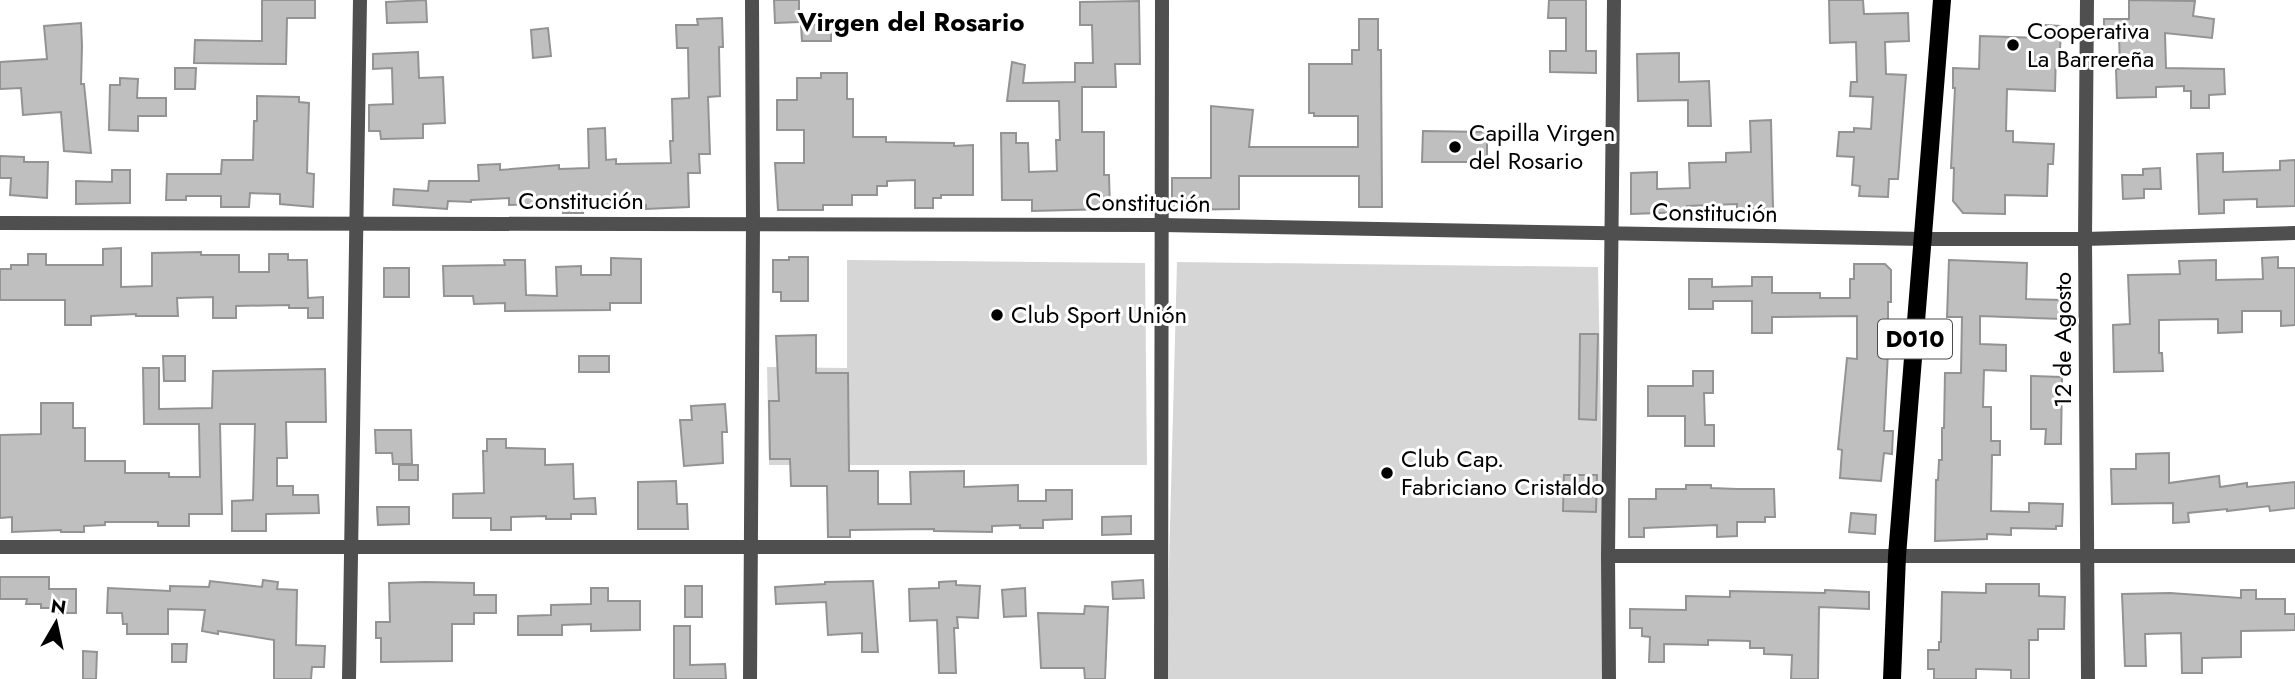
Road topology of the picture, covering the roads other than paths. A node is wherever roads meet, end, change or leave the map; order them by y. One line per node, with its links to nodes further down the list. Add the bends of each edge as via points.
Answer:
1 (360, 0): 8 (street)
2 (752, 0): 9 (street)
3 (1162, 0): 10 (street)
4 (1614, 0): 12 (street)
5 (1942, 0): 13 (main road, D010)
6 (2087, 0): 14 (street, 12 de Agosto)
7 (0, 223): 8 (street, Constitución)
8 (358, 223): 9 (street, Constitución); 16 (street)
9 (753, 225): 10 (street, Constitución); 17 (street)
10 (1161, 225): 12 (street, Constitución); 18 (street)
11 (2295, 233): 14 (street, Constitución)
12 (1612, 234): 13 (street, Constitución); 19 (street)
13 (1923, 239): 14 (street, Constitución); 20 (main road, D010)
14 (2085, 239): 21 (street, 12 de Agosto)
15 (0, 547): 16 (street)
16 (352, 547): 17 (street); 23 (street)
17 (752, 547): 18 (street); 24 (street)
18 (1161, 547): 25 (street)
19 (1608, 556): 20 (street); 26 (street)
20 (1896, 556): 21 (street); 27 (main road, D010)
21 (2087, 556): 22 (street); 28 (street, 12 de Agosto)
22 (2295, 556)
23 (349, 679)
24 (750, 679)
25 (1161, 679)
26 (1609, 679)
27 (1892, 679)
28 (2088, 679)

